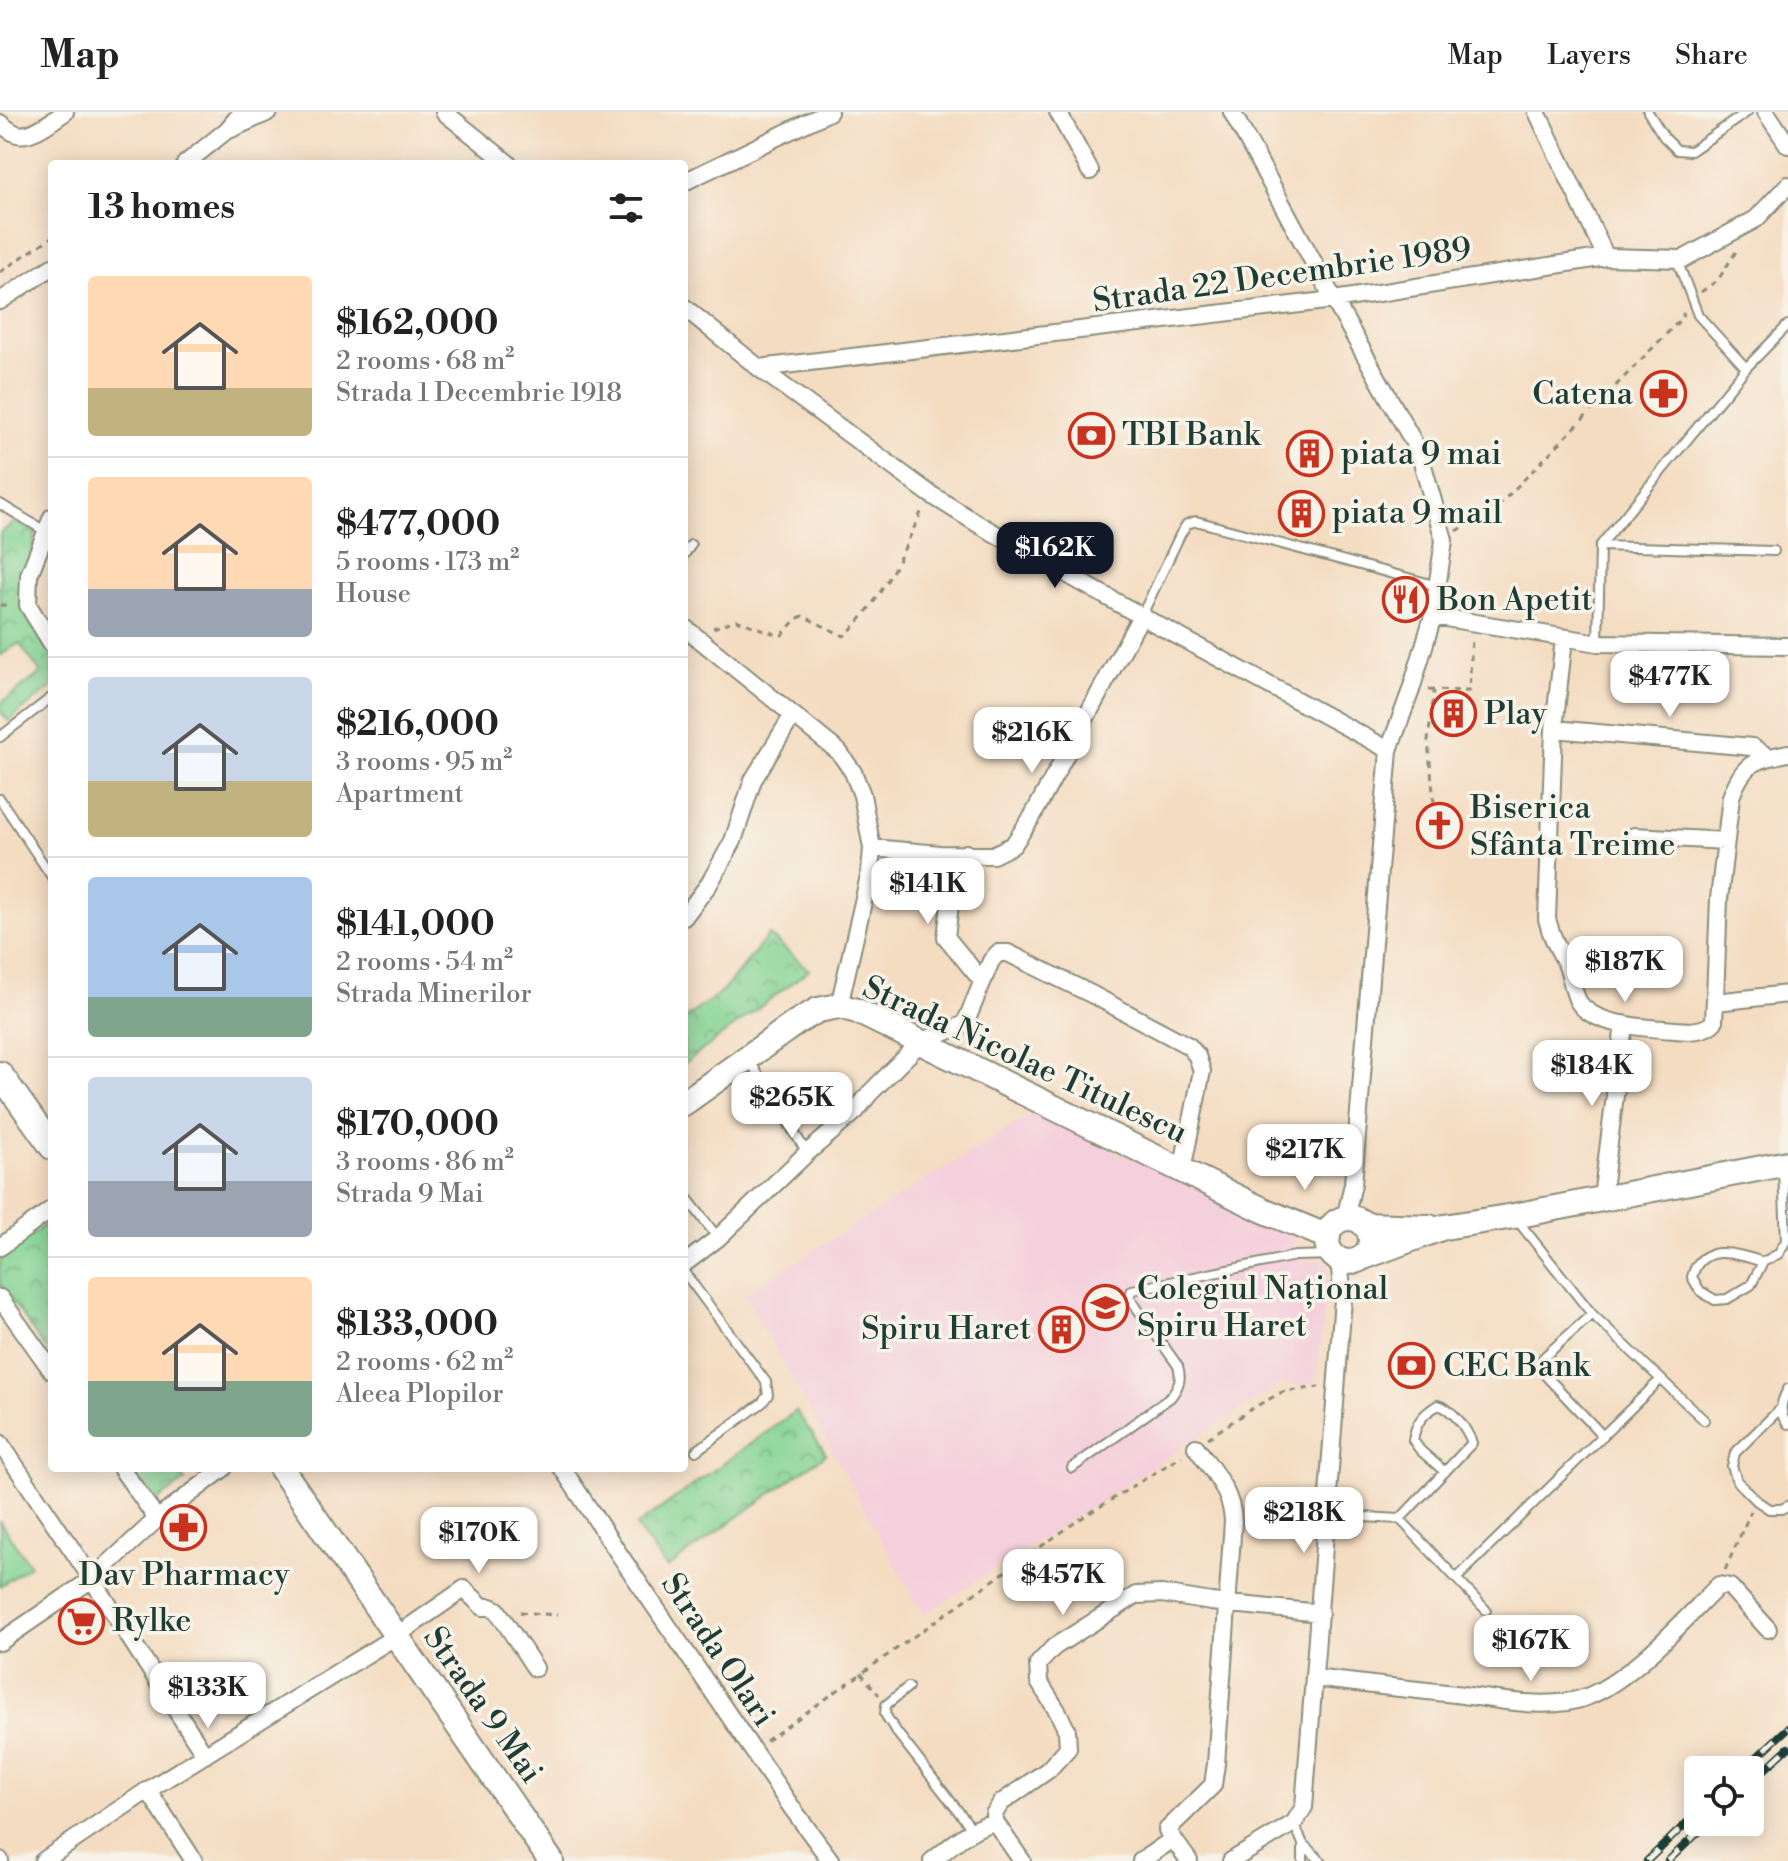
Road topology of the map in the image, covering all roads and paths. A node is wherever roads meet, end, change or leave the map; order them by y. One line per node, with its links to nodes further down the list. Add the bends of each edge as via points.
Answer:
1 (65, 112): 12 (street, via 21,135)
2 (242, 112): 13 (street)
3 (269, 112): 13 (street)
4 (444, 112): 16 (street)
5 (829, 112): 18 (street)
6 (1058, 112): 17 (street)
7 (1232, 112): 27 (street)
8 (1537, 112): 22 (street)
9 (1648, 112): 10 (lane, via 1677,150 1691,151)
10 (1747, 112)
11 (1766, 112): 14 (street)
12 (0, 123)
13 (227, 130): 15 (street)
14 (1788, 145)
15 (190, 160)
16 (504, 160)
17 (1090, 171)
18 (688, 180)
19 (1788, 185): 20 (street, Strada 22 Decembrie 1989)
20 (1756, 219): 23 (street, Strada 22 Decembrie 1989); 26 (path, via 1718,280)
21 (48, 240): 25 (path)
22 (1606, 257): 23 (street, Strada 22 Decembrie 1989); 27 (street, Strada 22 Decembrie 1989)
23 (1677, 260): 26 (lane)
24 (48, 270): 28 (street)
25 (0, 272)
26 (1692, 299): 32 (lane, via 1698,315); 37 (path, via 1681,319 1501,503)
27 (1334, 300): 31 (street, Strada 22 Decembrie 1989); 37 (street, via 1413,441)
28 (0, 301)
29 (688, 310): 31 (street)
30 (1788, 325): 32 (lane)
31 (759, 368): 33 (street)
32 (1746, 368): 39 (lane)
33 (930, 494): 43 (street); 46 (path, via 896,566 844,636 803,616 782,635 736,620)
34 (0, 504): 35 (lane)
35 (48, 524)
36 (48, 527): 48 (street, via 29,575 28,605)
37 (1444, 540): 42 (street)
38 (691, 545): 40 (lane)
39 (1600, 546): 41 (lane); 50 (lane)
40 (688, 549)
41 (1774, 551)
42 (1439, 587): 43 (lane, via 1196,521 1180,535); 44 (street)
43 (1141, 616): 58 (street); 66 (street, via 1013,845 993,855)
44 (1433, 616): 45 (street); 52 (street)
45 (1473, 624): 49 (street); 53 (path, via 1469,691)
46 (688, 635)
47 (688, 636): 55 (street)
48 (48, 638)
49 (1564, 638): 50 (street); 56 (street)
50 (1598, 643): 51 (street)
51 (1788, 646)
52 (1411, 690): 53 (path); 58 (street)
53 (1434, 691): 62 (path, via 1428,741)
54 (48, 700): 57 (lane)
55 (793, 715): 65 (street, via 839,752 853,772); 68 (street, via 753,780 733,841)
56 (1554, 729): 60 (street, via 1752,747); 73 (street, via 1547,919 1579,1002 1591,1015)
57 (0, 737)
58 (1389, 750): 87 (street)
59 (1788, 753): 60 (street)
60 (1769, 757): 64 (street, via 1744,769 1737,782)
61 (0, 799): 67 (lane)
62 (1434, 802)
63 (1634, 836): 64 (street)
64 (1726, 841): 71 (street)
65 (872, 848): 66 (street); 72 (street)
66 (966, 853): 69 (street, via 951,897 946,937)
67 (48, 871)
68 (688, 912)
69 (982, 981): 74 (street, via 965,1024); 81 (street, via 998,953 1008,953 1189,1046 1202,1071)
70 (1788, 994): 71 (street)
71 (1716, 1002): 73 (street, via 1714,1022 1698,1030)
72 (839, 1006): 74 (main road, Strada Nicolae Titulescu); 75 (main road, Strada Nicolae Titulescu, via 818,1010)
73 (1624, 1024): 82 (street)
74 (921, 1042): 79 (street, via 855,1112); 81 (main road, Strada Nicolae Titulescu)
75 (748, 1057): 77 (main road, Strada Nicolae Titulescu); 79 (lane)
76 (0, 1074): 78 (main road)
77 (688, 1100)
78 (48, 1141)
79 (807, 1153): 86 (street)
80 (1785, 1163): 82 (main road, Strada Nicolae Titulescu); 90 (lane, via 1786,1241 1778,1254)
81 (1182, 1170): 87 (main road, Strada Nicolae Titulescu, via 1263,1210)
82 (1602, 1198): 85 (main road, Strada Nicolae Titulescu)
83 (688, 1199): 86 (lane)
84 (48, 1212): 88 (street)
85 (1514, 1216): 87 (main road, Strada Nicolae Titulescu); 93 (lane)
86 (718, 1238): 89 (street)
87 (1345, 1240): 96 (street); 105 (lane, via 1295,1256 1132,1290 1129,1297 1178,1366 1178,1388)
88 (0, 1247)
89 (688, 1261)
90 (1763, 1262): 90 (lane, via 1717,1253 1705,1257 1692,1277 1700,1291 1715,1300 1727,1299 1751,1285)
91 (688, 1277): 104 (lane, via 766,1382 768,1395)
92 (0, 1298): 94 (street)
93 (1592, 1314): 95 (lane); 101 (lane, via 1540,1363)
94 (48, 1365)
95 (1661, 1379): 99 (lane); 101 (lane)
96 (1337, 1384): 103 (path, via 1282,1392); 113 (street)
97 (1788, 1389): 98 (lane)
98 (1781, 1408): 100 (lane); 111 (lane, via 1735,1453 1737,1481)
99 (1704, 1420)
100 (1788, 1424)
101 (1603, 1436): 116 (lane)
102 (0, 1443): 117 (street)
103 (1196, 1447): 119 (street, via 1233,1505); 128 (path, via 1080,1519)
104 (696, 1451)
105 (1072, 1468)
106 (124, 1472): 114 (street)
107 (219, 1472): 114 (street)
108 (284, 1472): 125 (main road, Strada 9 Mai)
109 (565, 1472): 132 (street, Strada Olari)
110 (1445, 1472): 110 (lane, via 1413,1440 1415,1427 1438,1405 1446,1407 1472,1443); 115 (lane)
111 (1757, 1501): 112 (lane, via 1769,1509); 118 (path)
112 (1788, 1506)
113 (1328, 1515): 115 (lane); 122 (street)
114 (157, 1519): 117 (street)
115 (1400, 1519): 116 (lane)
116 (1457, 1578): 121 (lane)
117 (92, 1579): 126 (street); 133 (street)
118 (1719, 1585): 124 (street, via 1730,1587); 129 (street, via 1620,1678 1567,1703 1526,1703)
119 (1228, 1604): 122 (street); 135 (street, via 1136,1595 1054,1647 1038,1664 1039,1682 1067,1731 1068,1748 1048,1770 1001,1803); 138 (street, via 1213,1785 1167,1830)
120 (497, 1610): 123 (path); 125 (street, via 483,1607 464,1589); 127 (street)
121 (1486, 1610)
122 (1320, 1613): 129 (street)
123 (557, 1615)
124 (1768, 1629)
125 (396, 1636): 133 (street); 142 (main road, Strada 9 Mai)
126 (0, 1642)
127 (535, 1668)
128 (861, 1673): 131 (path); 132 (path)
129 (1314, 1678): 136 (street, via 1304,1807)
130 (908, 1687): 131 (lane)
131 (886, 1705): 137 (lane, via 895,1730)
132 (753, 1750): 143 (street, Strada Olari)
133 (205, 1755): 134 (street)
134 (148, 1790): 140 (street); 141 (street)
135 (995, 1822): 137 (street); 145 (street)
136 (1294, 1823): 139 (lane); 148 (street)
137 (973, 1831): 144 (street)
138 (1173, 1839): 146 (street); 147 (street)
139 (1303, 1844): 149 (lane); 150 (lane)
140 (43, 1861)
141 (194, 1861)
142 (551, 1861)
143 (831, 1861)
144 (932, 1861)
145 (1022, 1861)
146 (1141, 1861)
147 (1189, 1861)
148 (1231, 1861)
149 (1303, 1861)
150 (1321, 1861)

